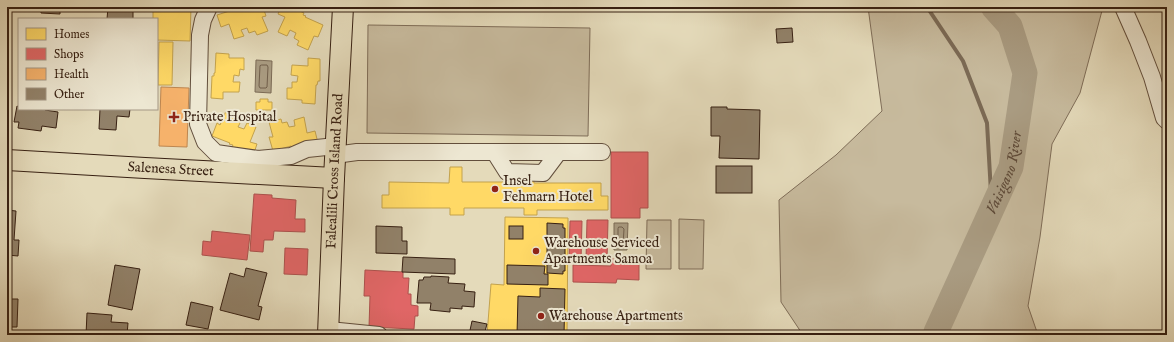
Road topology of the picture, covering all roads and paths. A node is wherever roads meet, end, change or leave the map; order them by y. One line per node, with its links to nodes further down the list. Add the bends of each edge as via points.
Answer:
1 (209, 7): 5 (street, via 200,35 198,124 205,142 216,153 258,159 291,156 307,149)
2 (343, 7): 5 (main road, Falealili Cross Island Road)
3 (1123, 7): 4 (street)
4 (1167, 121)
5 (336, 151): 6 (street); 8 (main road, Falealili Cross Island Road)
6 (602, 152)
7 (7, 160): 8 (main road, Salenesa Street)
8 (334, 178): 9 (main road, Falealili Cross Island Road)
9 (328, 332): 10 (street)
10 (379, 335)

